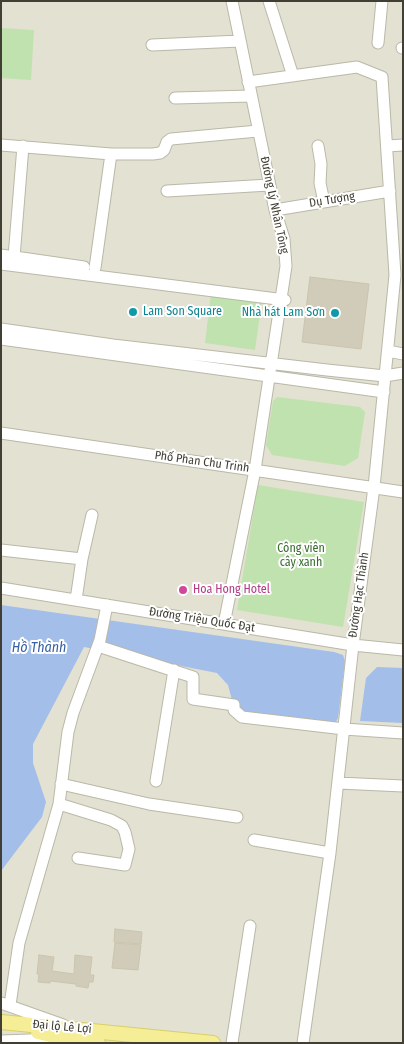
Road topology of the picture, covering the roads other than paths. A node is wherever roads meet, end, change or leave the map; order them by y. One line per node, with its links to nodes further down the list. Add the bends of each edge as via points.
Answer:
1 (232, 1): 4 (street, Đường Lý Nhân Tông)
2 (269, 1): 7 (street)
3 (382, 1): 5 (street)
4 (240, 41): 6 (street); 8 (street, Đường Lý Nhân Tông)
5 (378, 43)
6 (152, 45)
7 (293, 76): 8 (street); 16 (street, Đường Hạc Thành, via 357,68 382,77)
8 (248, 82): 9 (street, Đường Lý Nhân Tông)
9 (251, 96): 10 (street); 11 (street, Đường Lý Nhân Tông)
10 (175, 98)
11 (258, 131): 17 (street, via 171,139 160,153); 18 (street, Đường Lý Nhân Tông)
12 (1, 145): 14 (street)
13 (403, 145): 16 (street)
14 (23, 146): 17 (street); 24 (street)
15 (318, 146): 21 (street)
16 (387, 146): 20 (street, Đường Hạc Thành)
17 (110, 154): 26 (street)
18 (269, 185): 19 (street); 22 (street, Đường Lý Nhân Tông)
19 (167, 191)
20 (390, 191): 21 (street, Dụ Tượng); 30 (street, Đường Hạc Thành, via 396,274)
21 (324, 202): 22 (street, Dụ Tượng)
22 (275, 210): 27 (street, Đường Lý Nhân Tông, via 284,239)
23 (1, 255): 24 (street)
24 (14, 257): 26 (street)
25 (1, 264): 27 (street)
26 (95, 268): 27 (street)
27 (283, 298): 32 (street, Đường Lý Nhân Tông)
28 (1, 329): 32 (street)
29 (1, 339): 34 (street)
30 (388, 351): 31 (street); 35 (street, Đường Hạc Thành)
31 (403, 354)
32 (271, 363): 34 (street, Đường Lý Nhân Tông); 35 (street)
33 (403, 374): 35 (street)
34 (269, 376): 36 (street); 38 (street, Đường Lý Nhân Tông)
35 (385, 376): 36 (street, Đường Hạc Thành)
36 (384, 392): 39 (street, Đường Hạc Thành)
37 (1, 433): 38 (street, Phố Phan Chu Trinh)
38 (255, 470): 39 (street, Phố Phan Chu Trinh); 47 (street, Đường Lý Nhân Tông)
39 (374, 488): 40 (street, Phố Phan Chu Trinh); 49 (street, Đường Hạc Thành)
40 (403, 492)
41 (92, 515): 43 (street)
42 (1, 550): 43 (street)
43 (82, 559): 45 (street)
44 (1, 588): 45 (street, Đường Triệu Quốc Đạt)
45 (76, 600): 46 (street, Đường Triệu Quốc Đạt)
46 (106, 609): 47 (street, Đường Triệu Quốc Đạt); 48 (street)
47 (224, 624): 49 (street, Đường Triệu Quốc Đạt)
48 (99, 643): 51 (street); 55 (street, via 73,713)
49 (352, 645): 50 (street, Đường Triệu Quốc Đạt); 52 (street, Đường Hạc Thành)
50 (403, 650)
51 (174, 670): 52 (street, via 193,677 193,699 234,705 234,710 242,717); 54 (street)
52 (344, 729): 53 (street); 56 (street, Đường Hạc Thành)
53 (403, 732)
54 (156, 781)
55 (61, 784): 58 (street); 59 (street, via 149,804)
56 (338, 784): 57 (street); 61 (street, Đường Hạc Thành)
57 (403, 786)
58 (59, 804): 62 (street, via 112,820 125,832 129,849 125,864); 64 (street, via 19,942)
59 (237, 818)
60 (254, 840): 61 (street)
61 (330, 853): 72 (street, Đường Hạc Thành)
62 (78, 858)
63 (250, 926): 71 (street)
64 (6, 1004): 66 (street)
65 (1, 1022): 66 (main road, Đại lộ Lê Lợi)
66 (68, 1033): 68 (street); 69 (main road, Đại lộ Lê Lợi); 70 (main road, Đại lộ Lê Lợi)
67 (1, 1041): 68 (street)
68 (29, 1042)
69 (98, 1043)
70 (213, 1043)
71 (232, 1043)
72 (304, 1043)

